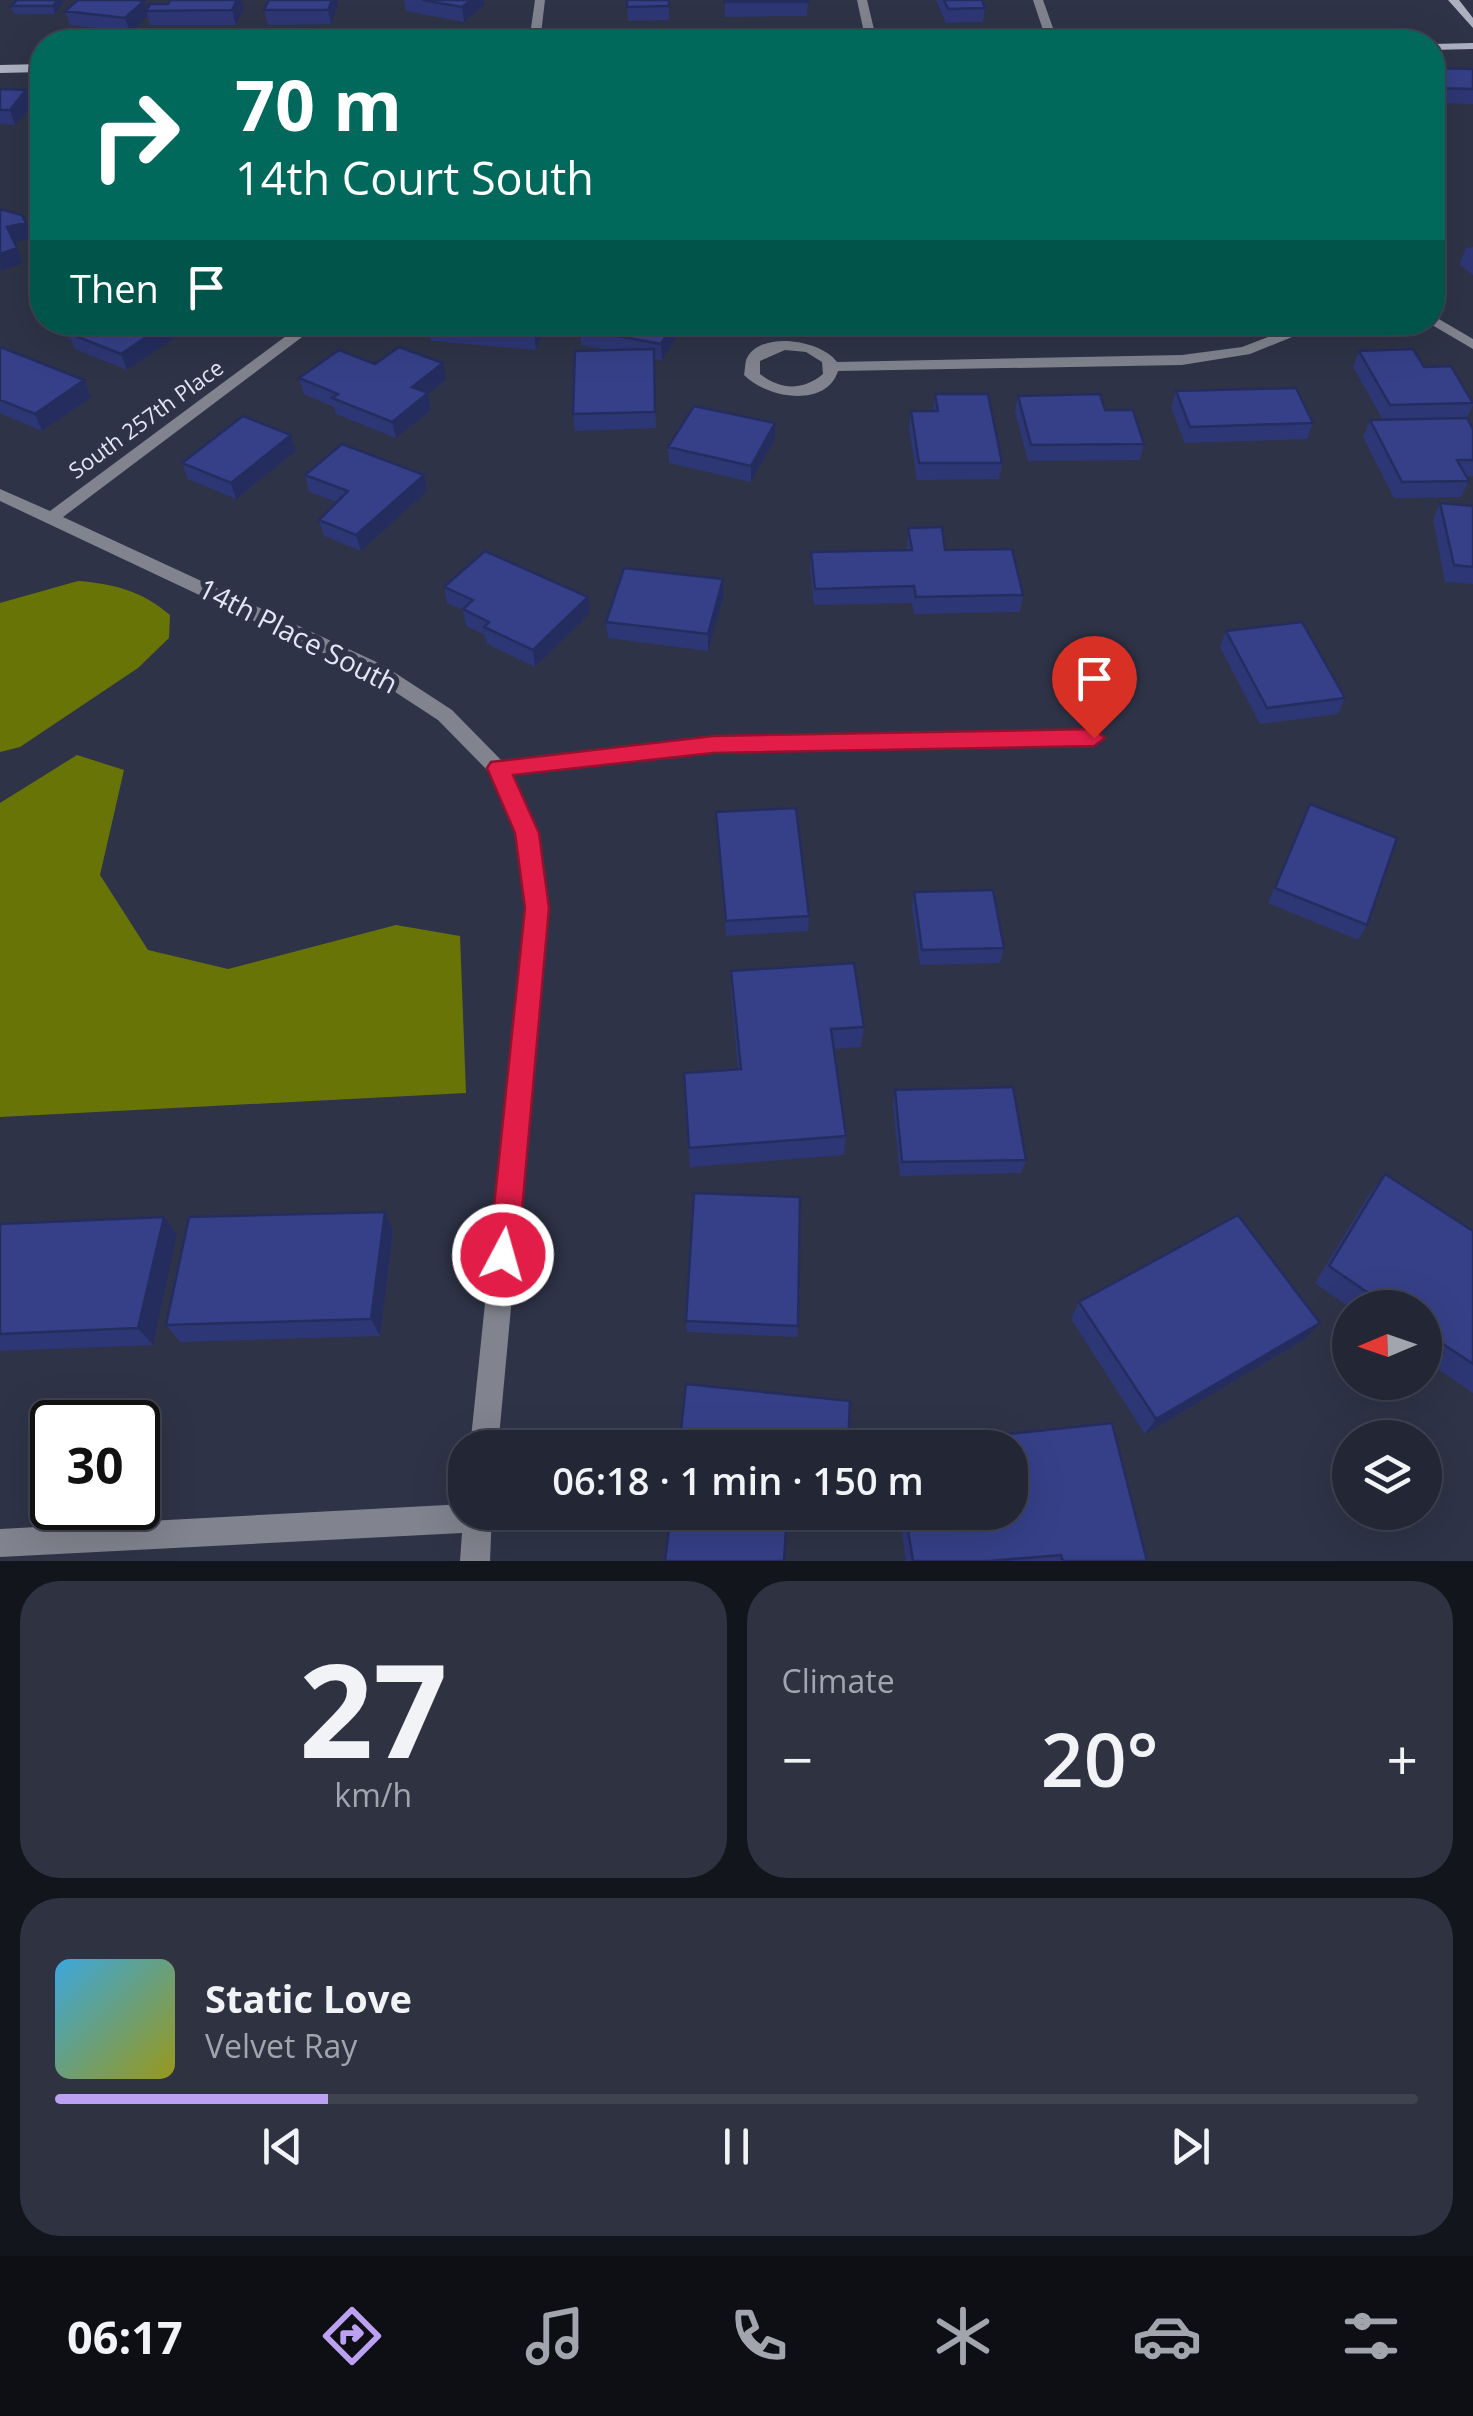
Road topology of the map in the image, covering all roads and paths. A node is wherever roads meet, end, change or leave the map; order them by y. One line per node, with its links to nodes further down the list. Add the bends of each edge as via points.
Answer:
1 (540, 0): 6 (street)
2 (862, 0): 7 (street)
3 (1038, 0): 8 (street)
4 (1453, 0): 5 (main road)
5 (1473, 24)
6 (536, 30)
7 (869, 30)
8 (1049, 30)
9 (1473, 46): 10 (main road)
10 (1445, 47)
11 (30, 68): 12 (main road)
12 (0, 69)
13 (1445, 327): 16 (street)
14 (297, 335): 19 (street, South 257th Place)
15 (1287, 335): 17 (street, via 1244,351 1182,360)
16 (1473, 345)
17 (832, 368): 17 (street, via 817,387 793,392 768,388 750,368 760,352 784,345 821,352)
18 (0, 494): 19 (street, 14th Place South)
19 (52, 517): 21 (street, 14th Place South, via 376,670 444,716)
20 (1094, 738): 21 (street, via 713,745)
21 (498, 768): 22 (street, 14th Place South, via 527,833 537,908)
22 (486, 1430)
23 (448, 1517): 25 (street)
24 (477, 1530): 26 (street)
25 (0, 1543)
26 (474, 1561)

